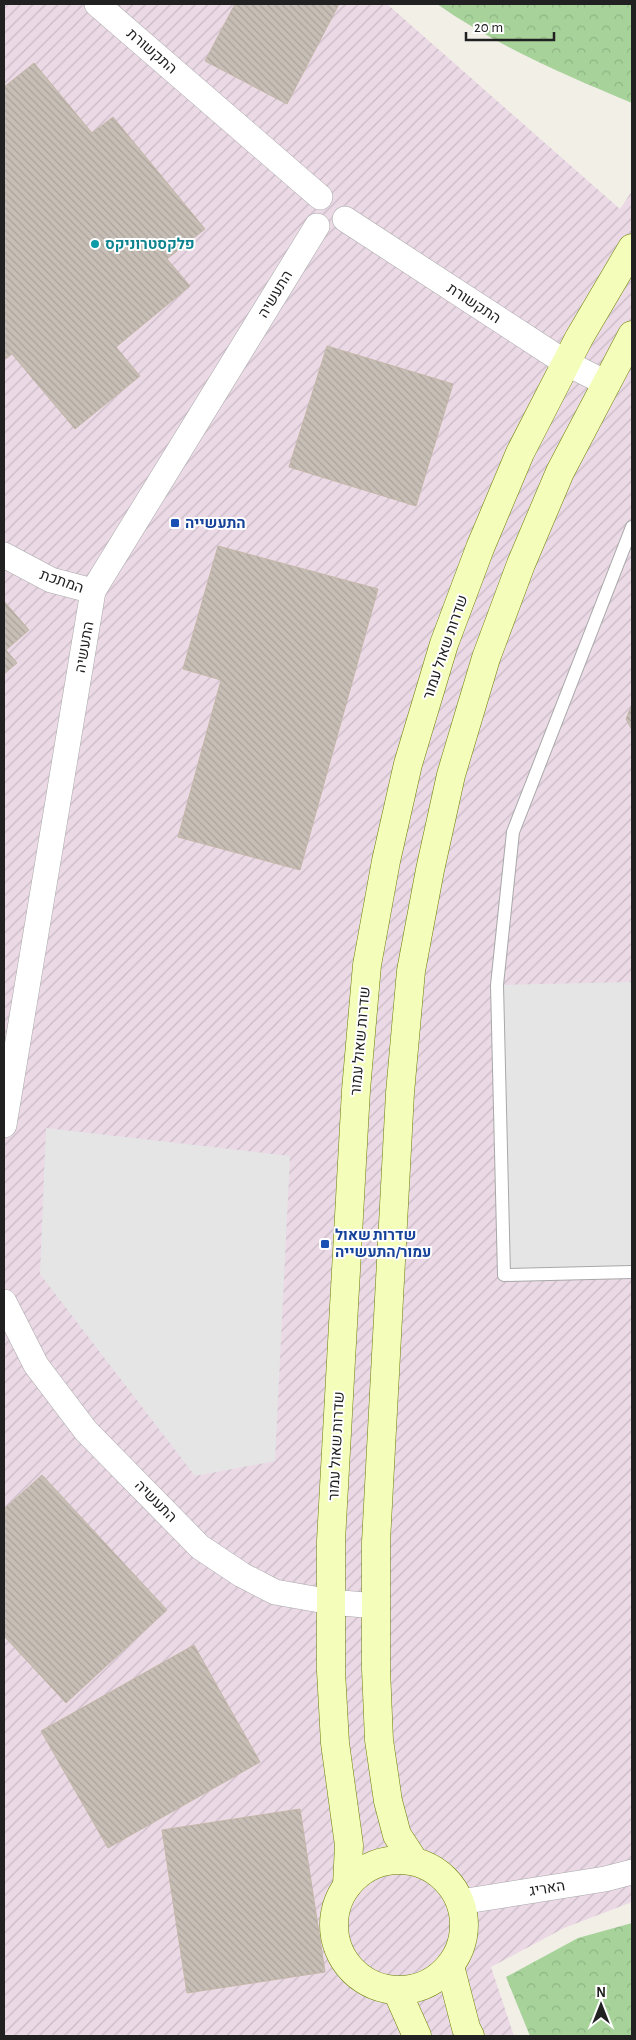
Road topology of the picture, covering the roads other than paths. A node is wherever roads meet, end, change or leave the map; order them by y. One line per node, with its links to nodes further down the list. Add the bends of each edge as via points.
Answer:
1 (97, 4): 2 (street, התקשורת)
2 (320, 197): 3 (street, via 337,197 346,211); 4 (street, via 311,212)
3 (345, 219): 4 (street, via 333,230 322,230); 7 (street, התקשורת)
4 (317, 226): 11 (street, התעשיה)
5 (632, 248): 7 (street, שדרות שאול עמור)
6 (632, 335): 8 (street)
7 (566, 363): 8 (street, התקשורת); 15 (street, שדרות שאול עמור, via 520,453 444,644 408,764 386,861 367,965 356,1090 331,1541)
8 (606, 383): 16 (street, via 560,472 486,658 451,775 414,952 400,1093 376,1542)
9 (632, 527): 13 (lane, via 513,832 497,985 504,1275)
10 (4, 554): 11 (street, המתכת, via 51,580)
11 (94, 592): 12 (street, התעשיה)
12 (4, 1125)
13 (632, 1272)
14 (4, 1302): 15 (street, התעשיה, via 36,1365 86,1431 200,1547 242,1575 276,1592)
15 (331, 1602): 16 (street, התעשיה); 19 (street, שדרות שאול עמור, via 335,1743 350,1845)
16 (376, 1606): 17 (street, via 379,1740 397,1835)
17 (414, 1862): 19 (street, via 393,1860 372,1865); 20 (street, via 433,1870 449,1884)
18 (632, 1872): 20 (street, האריג)
19 (347, 1886): 22 (street, via 340,1895 334,1916 334,1938 342,1958 356,1975 375,1986)
20 (460, 1902): 21 (street, via 464,1924 461,1946)
21 (450, 1966): 22 (street, via 435,1980 417,1988); 24 (street)
22 (397, 1991): 23 (street)
23 (417, 2036)
24 (470, 2036)

